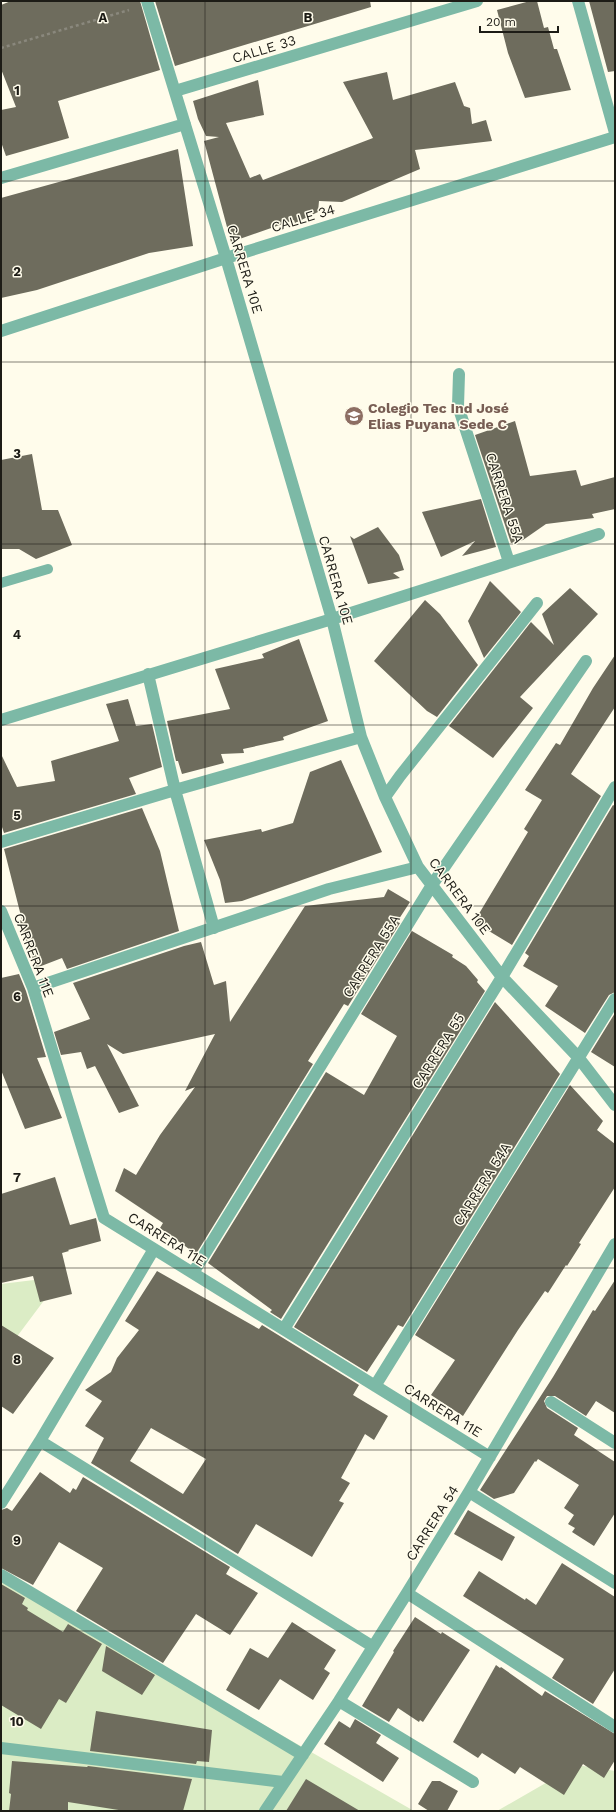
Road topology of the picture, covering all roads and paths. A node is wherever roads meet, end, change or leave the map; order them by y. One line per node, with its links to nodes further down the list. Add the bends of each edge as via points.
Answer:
1 (477, 1): 5 (street, CALLE 33)
2 (578, 1): 7 (street)
3 (148, 3): 4 (path); 5 (street, CARRERA 10E)
4 (1, 48)
5 (175, 91): 6 (street, CARRERA 10E)
6 (185, 124): 9 (street); 10 (street, CARRERA 10E)
7 (615, 133)
8 (615, 137): 10 (street, CALLE 34)
9 (1, 178)
10 (226, 258): 11 (street, CALLE 34); 18 (street, CARRERA 10E)
11 (1, 331)
12 (458, 374): 14 (street, CARRERA 55A, via 458,406)
13 (599, 534): 14 (street)
14 (509, 562): 18 (street)
15 (48, 569): 16 (lane)
16 (1, 584)
17 (537, 603): 25 (street)
18 (332, 619): 20 (street); 22 (street, CARRERA 10E)
19 (586, 661): 28 (street, CARRERA 55A)
20 (148, 674): 21 (street); 24 (street)
21 (1, 720)
22 (361, 737): 24 (street); 25 (street, CARRERA 10E)
23 (615, 787): 31 (street, CARRERA 55)
24 (175, 790): 26 (street); 30 (street)
25 (385, 797): 27 (street, CARRERA 10E)
26 (1, 842)
27 (418, 867): 28 (street, CARRERA 10E); 30 (street, via 329,889)
28 (432, 885): 31 (street, CARRERA 10E); 38 (street, CARRERA 55A)
29 (1, 911): 32 (street, CARRERA 11E)
30 (214, 928): 32 (street)
31 (502, 977): 34 (street, CARRERA 10E); 39 (street, CARRERA 55)
32 (33, 988): 37 (street, CARRERA 11E, via 104,1218)
33 (615, 999): 34 (street, CARRERA 54A)
34 (578, 1057): 35 (street, CARRERA 10E); 40 (street, CARRERA 54A)
35 (615, 1105)
36 (615, 1244): 44 (street, CARRERA 54)
37 (154, 1249): 38 (street, CARRERA 11E); 42 (street)
38 (193, 1273): 39 (street, CARRERA 11E)
39 (284, 1329): 40 (street, CARRERA 11E)
40 (375, 1386): 44 (street, CARRERA 11E)
41 (551, 1402): 43 (street)
42 (40, 1441): 46 (street); 50 (street)
43 (615, 1444)
44 (490, 1457): 45 (street, CARRERA 54)
45 (469, 1492): 48 (street); 49 (street, CARRERA 54)
46 (1, 1503)
47 (1, 1575): 54 (street)
48 (615, 1583)
49 (407, 1593): 50 (street, CARRERA 54); 52 (street)
50 (372, 1646): 51 (street, CARRERA 54)
51 (339, 1701): 54 (street, CARRERA 54); 56 (street)
52 (615, 1727)
53 (1, 1748): 55 (street)
54 (303, 1755): 55 (street, CARRERA 54)
55 (284, 1782): 57 (street, CARRERA 54)
56 (473, 1782)
57 (265, 1811)

